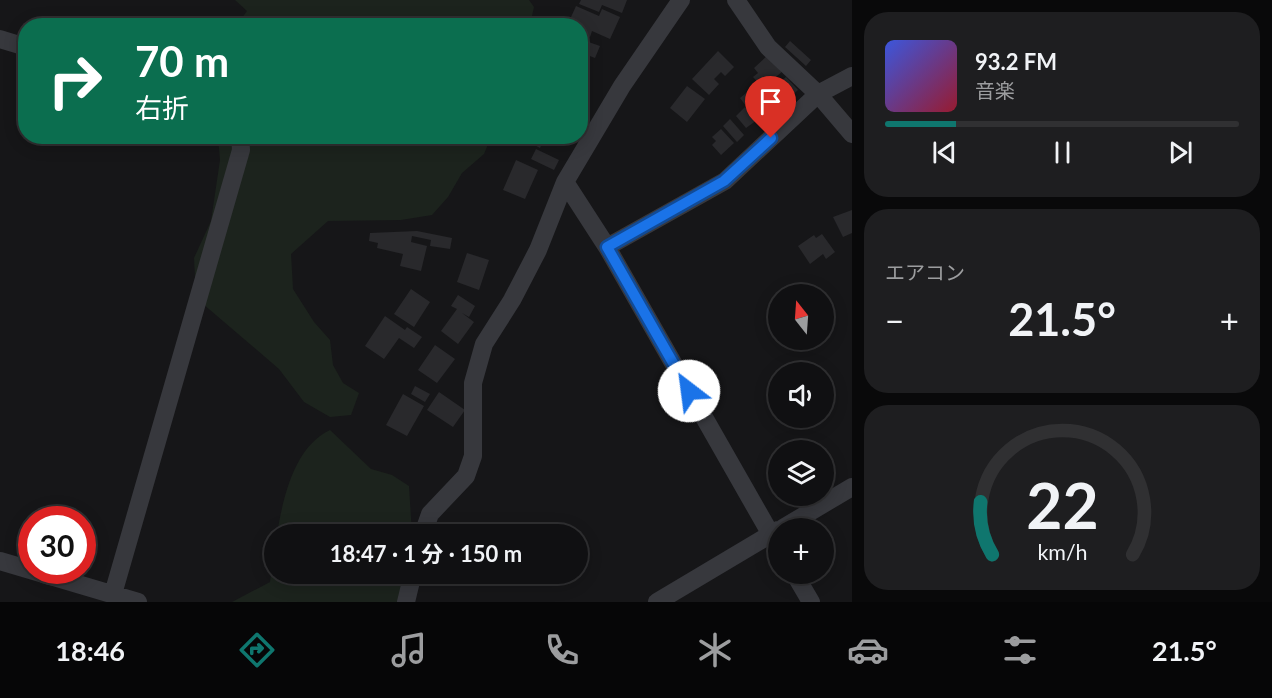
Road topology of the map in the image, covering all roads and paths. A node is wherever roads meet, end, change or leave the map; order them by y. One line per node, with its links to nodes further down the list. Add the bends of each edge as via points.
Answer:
1 (681, 0): 8 (street)
2 (736, 0): 6 (street, via 768,47)
3 (0, 39): 4 (street)
4 (18, 45)
5 (852, 76): 6 (street)
6 (818, 94): 7 (street); 12 (street, via 724,181)
7 (852, 134)
8 (588, 143)
9 (241, 144): 21 (street)
10 (588, 144): 11 (street)
11 (565, 182): 12 (street); 16 (street, via 538,250 484,344 473,383 473,456 466,476 430,514)
12 (607, 247): 14 (street)
13 (852, 487): 15 (street)
14 (768, 518)
15 (804, 518)
16 (426, 524)
17 (768, 541): 24 (street)
18 (0, 561): 21 (street)
19 (410, 584): 23 (street)
20 (800, 584): 25 (street)
21 (113, 594): 22 (street)
22 (138, 602)
23 (406, 602)
24 (657, 602)
25 (811, 602)

